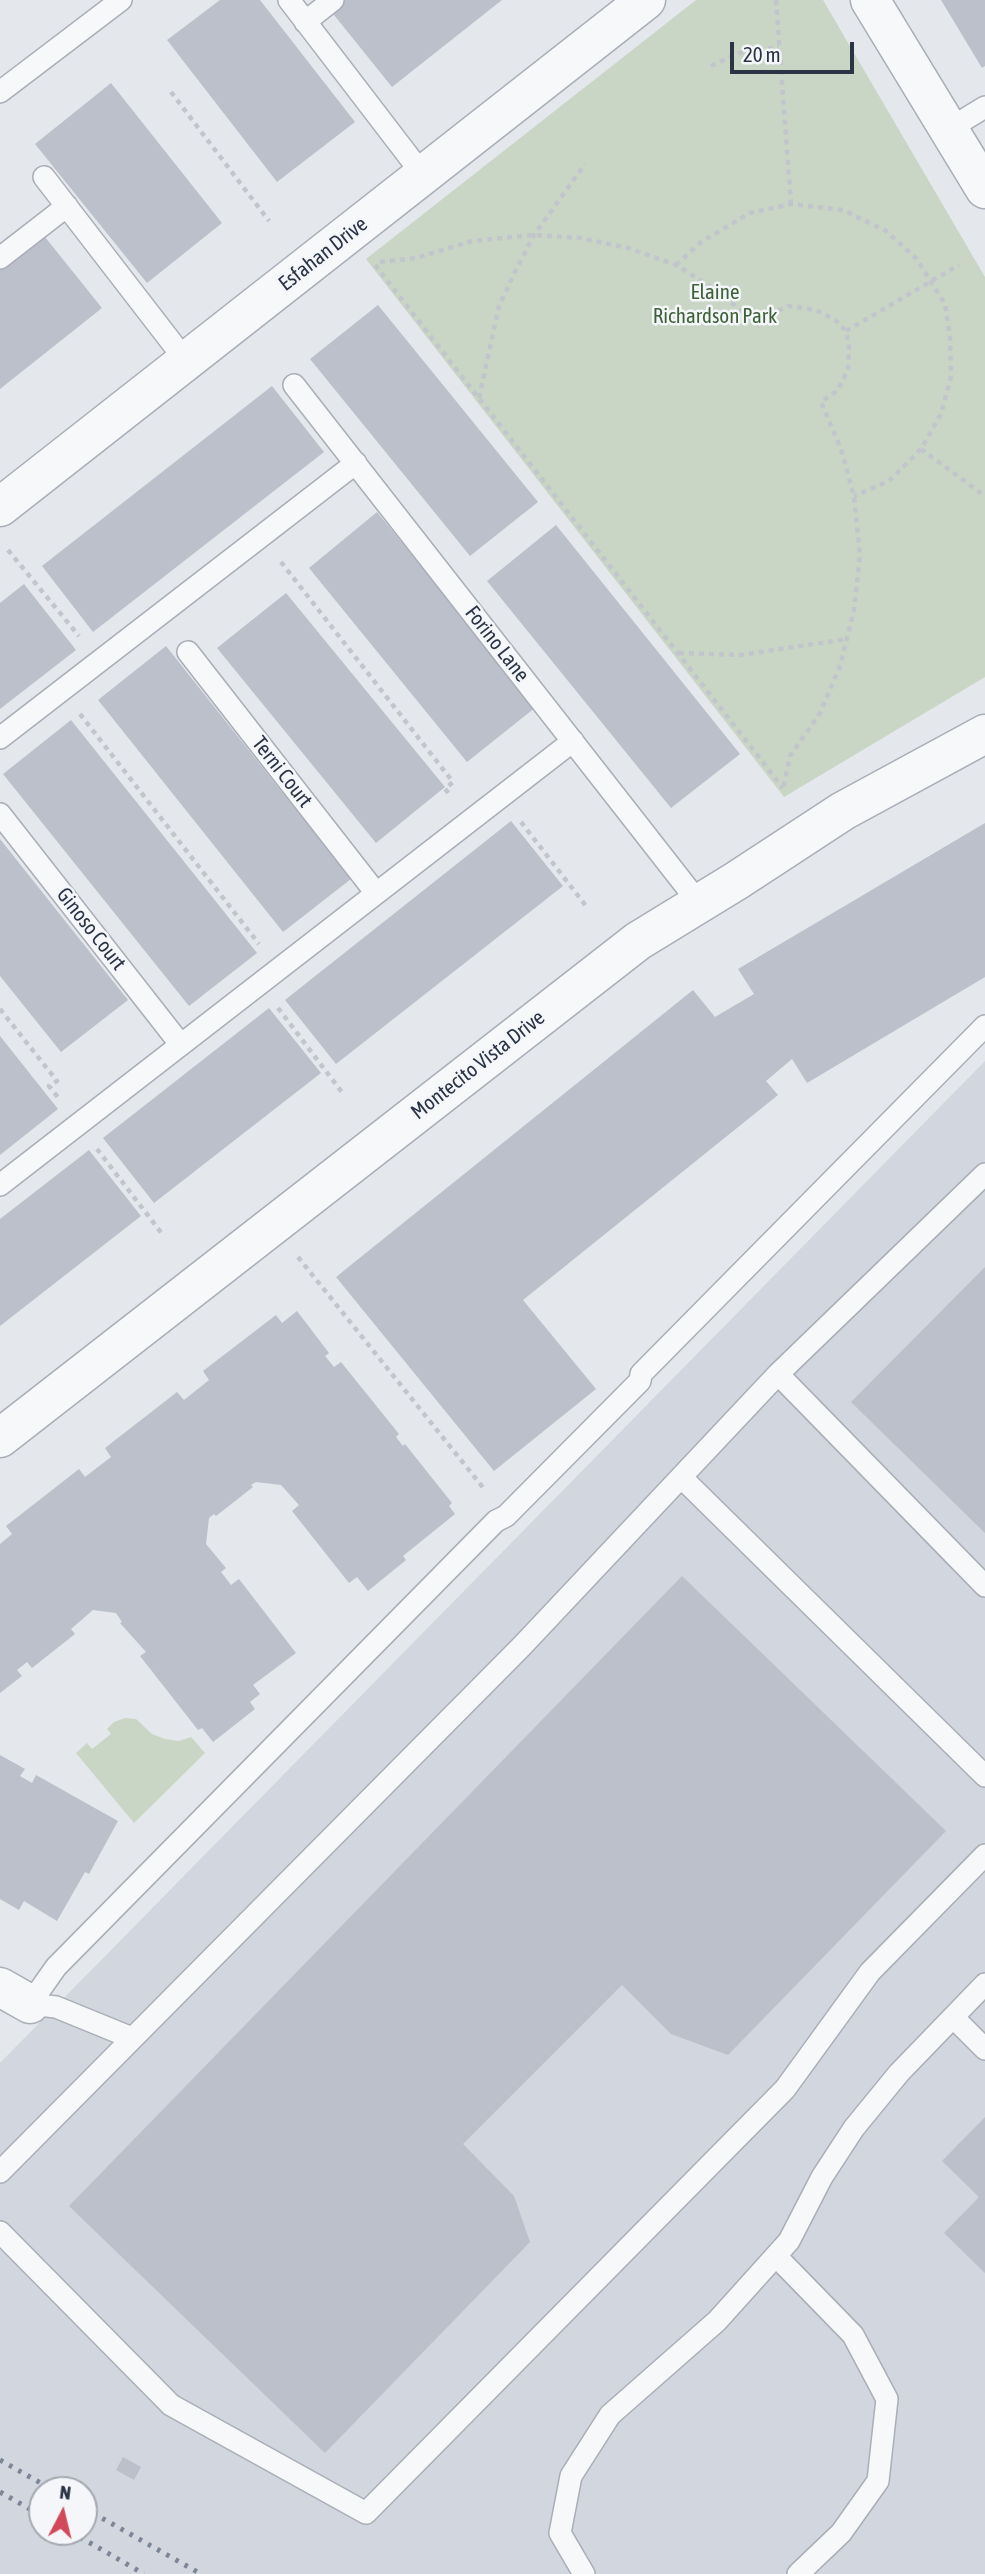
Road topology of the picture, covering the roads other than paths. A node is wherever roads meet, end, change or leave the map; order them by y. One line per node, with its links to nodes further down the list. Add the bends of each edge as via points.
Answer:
1 (121, 0): 7 (lane)
2 (289, 0): 6 (lane)
3 (333, 0): 6 (lane)
4 (646, 0): 10 (street, Esfahan Drive)
5 (870, 0): 9 (street)
6 (306, 22): 10 (lane)
7 (0, 92)
8 (985, 107): 9 (lane)
9 (949, 129): 12 (street)
10 (423, 175): 15 (street, Esfahan Drive)
11 (44, 177): 13 (lane)
12 (985, 189)
13 (67, 206): 14 (lane); 15 (lane)
14 (0, 258)
15 (186, 361): 18 (street, Esfahan Drive)
16 (294, 385): 17 (lane, Forino Lane)
17 (356, 463): 21 (lane); 22 (lane, Forino Lane)
18 (0, 507)
19 (188, 652): 24 (lane, Terni Court)
20 (985, 734): 25 (street, Montecito Vista Drive, via 843,811)
21 (0, 738)
22 (573, 741): 24 (lane); 25 (lane, Forino Lane)
23 (0, 814): 27 (lane, Ginoso Court)
24 (376, 893): 27 (lane)
25 (699, 903): 31 (street, Montecito Vista Drive, via 638,941)
26 (985, 1026): 37 (lane, via 506,1516 496,1521 55,1967)
27 (181, 1045): 29 (lane)
28 (985, 1174): 30 (lane)
29 (0, 1185)
30 (778, 1374): 32 (lane); 33 (lane)
31 (0, 1438)
32 (681, 1477): 34 (lane); 39 (lane, via 522,1646)
33 (985, 1586)
34 (985, 1776)
35 (985, 1855): 42 (lane, via 870,1972 785,2089 366,2512 171,2405)
36 (985, 1984): 38 (lane)
37 (15, 1995): 39 (lane)
38 (953, 2017): 40 (lane); 43 (lane, via 854,2128)
39 (132, 2038): 41 (lane)
40 (985, 2049)
41 (0, 2172)
42 (0, 2232)
43 (776, 2256): 44 (lane, via 717,2321 610,2415 570,2476 560,2533); 45 (lane, via 853,2335 887,2399 878,2481 841,2533)
44 (583, 2574)
45 (799, 2574)

